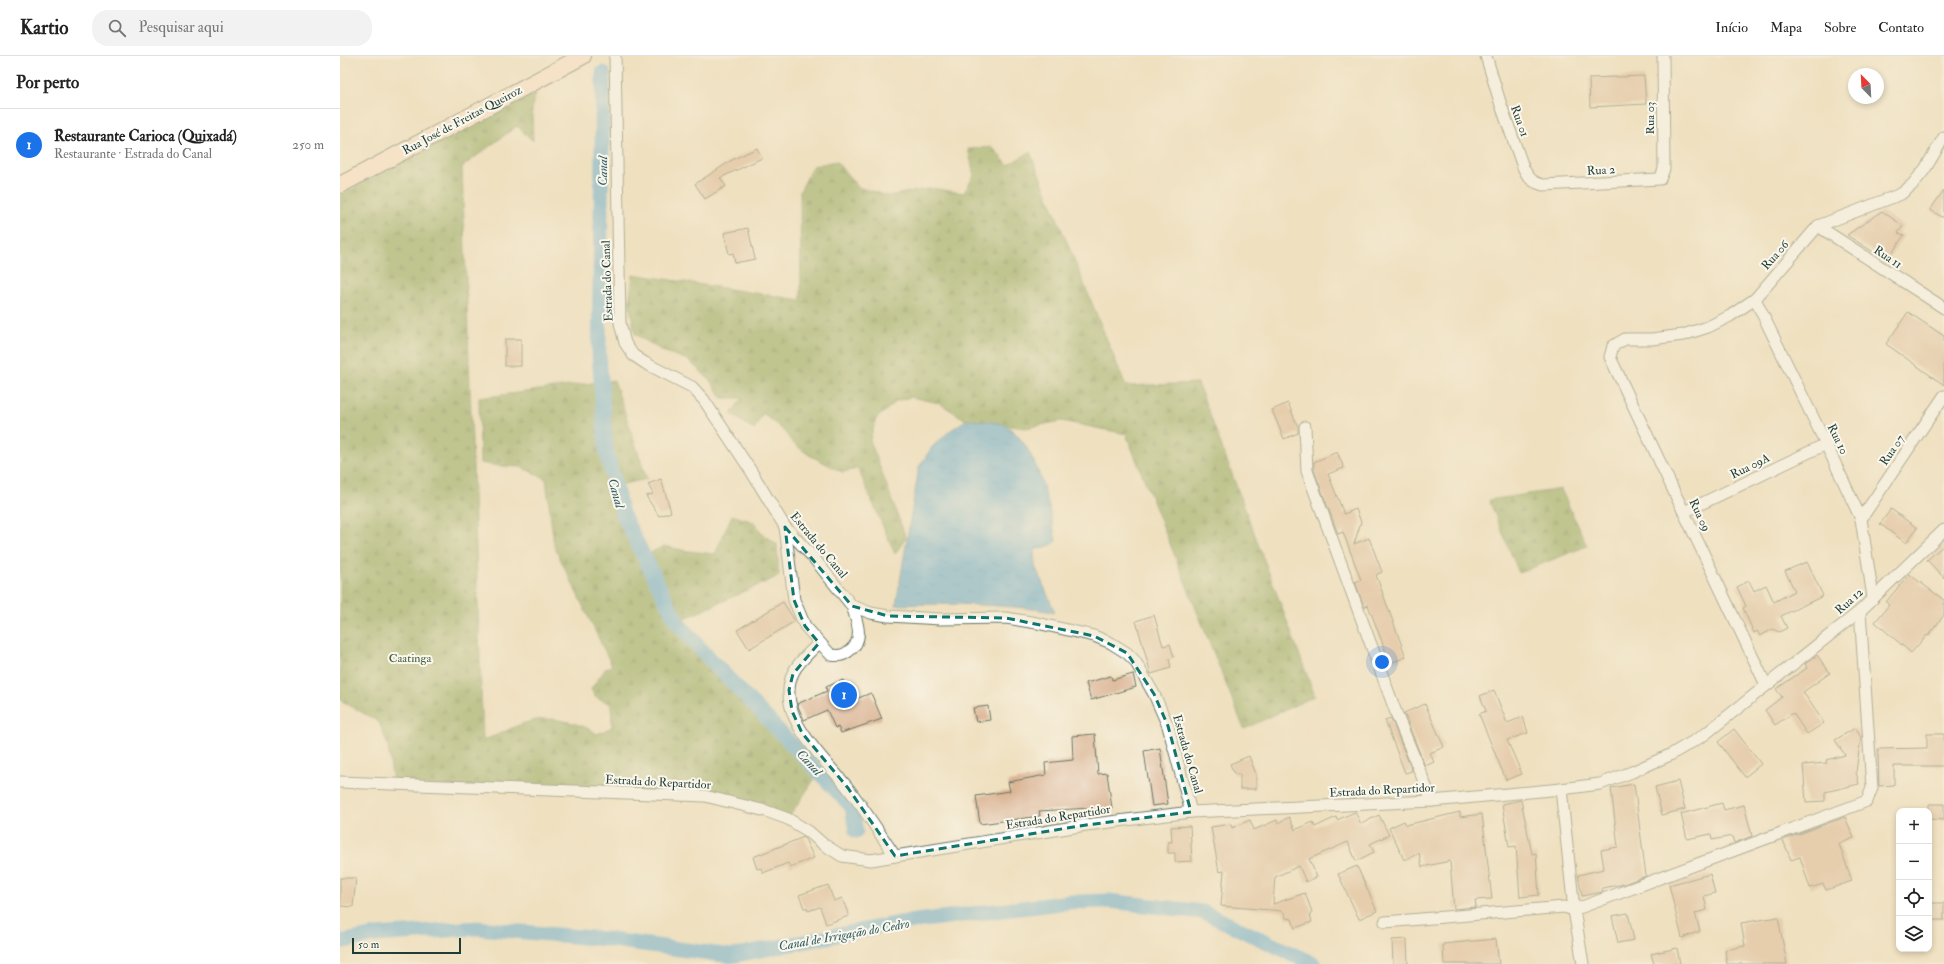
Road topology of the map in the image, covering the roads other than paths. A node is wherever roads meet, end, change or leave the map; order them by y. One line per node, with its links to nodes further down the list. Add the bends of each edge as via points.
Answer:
1 (583, 56): 7 (main road, Rua José de Freitas Queiroz)
2 (615, 56): 18 (street, Estrada do Canal, via 620,323 625,342 633,355 692,387 704,400)
3 (1486, 56): 8 (street, Rua 01, via 1523,167 1528,177)
4 (1663, 56): 6 (street, Rua 03, via 1664,169)
5 (1944, 137): 9 (street, Rua 06, via 1917,179 1901,194)
6 (1660, 178): 8 (street, Rua 2)
7 (340, 185)
8 (1543, 185)
9 (1818, 226): 10 (street, Rua 06); 11 (street, Rua 11)
10 (1754, 300): 12 (street, Rua 06, via 1708,327 1683,335 1619,341 1613,346); 15 (street, Rua 10)
11 (1944, 308)
12 (1610, 357): 16 (street, Rua 09)
13 (1944, 396): 17 (street, Rua 07)
14 (1305, 427): 27 (street, via 1307,471 1398,718)
15 (1826, 444): 16 (street, Rua 09A); 17 (street, Rua 10)
16 (1684, 512): 24 (street, Rua 09)
17 (1861, 519): 20 (street, Rua 10)
18 (785, 527): 21 (street, Estrada do Canal); 23 (street, via 794,600 805,626)
19 (1944, 530): 20 (street, Rua 12)
20 (1873, 598): 22 (street, Rua 12)
21 (852, 606): 23 (street, via 859,633 852,649 845,654 831,655); 28 (street, Estrada do Canal, via 888,616 941,620 1006,618 1044,624 1111,642 1136,661 1154,694 1168,726)
22 (1860, 611): 24 (street, Rua 12); 30 (street, via 1872,788 1867,801)
23 (819, 643): 29 (street, via 793,674 789,690 792,712 802,733 848,788)
24 (1766, 685): 26 (street, Estrada do Repartidor, via 1704,735 1670,755 1600,784)
25 (340, 782): 29 (street, Estrada do Repartidor, via 705,796 788,819 842,856 871,860)
26 (1561, 789): 27 (street, Estrada do Repartidor); 30 (street)
27 (1432, 801): 28 (street, Estrada do Repartidor)
28 (1191, 812): 29 (street, Estrada do Repartidor, via 1086,825)
29 (895, 856)
30 (1574, 910): 31 (street, via 1564,907); 32 (street)
31 (1385, 922)
32 (1583, 964)

